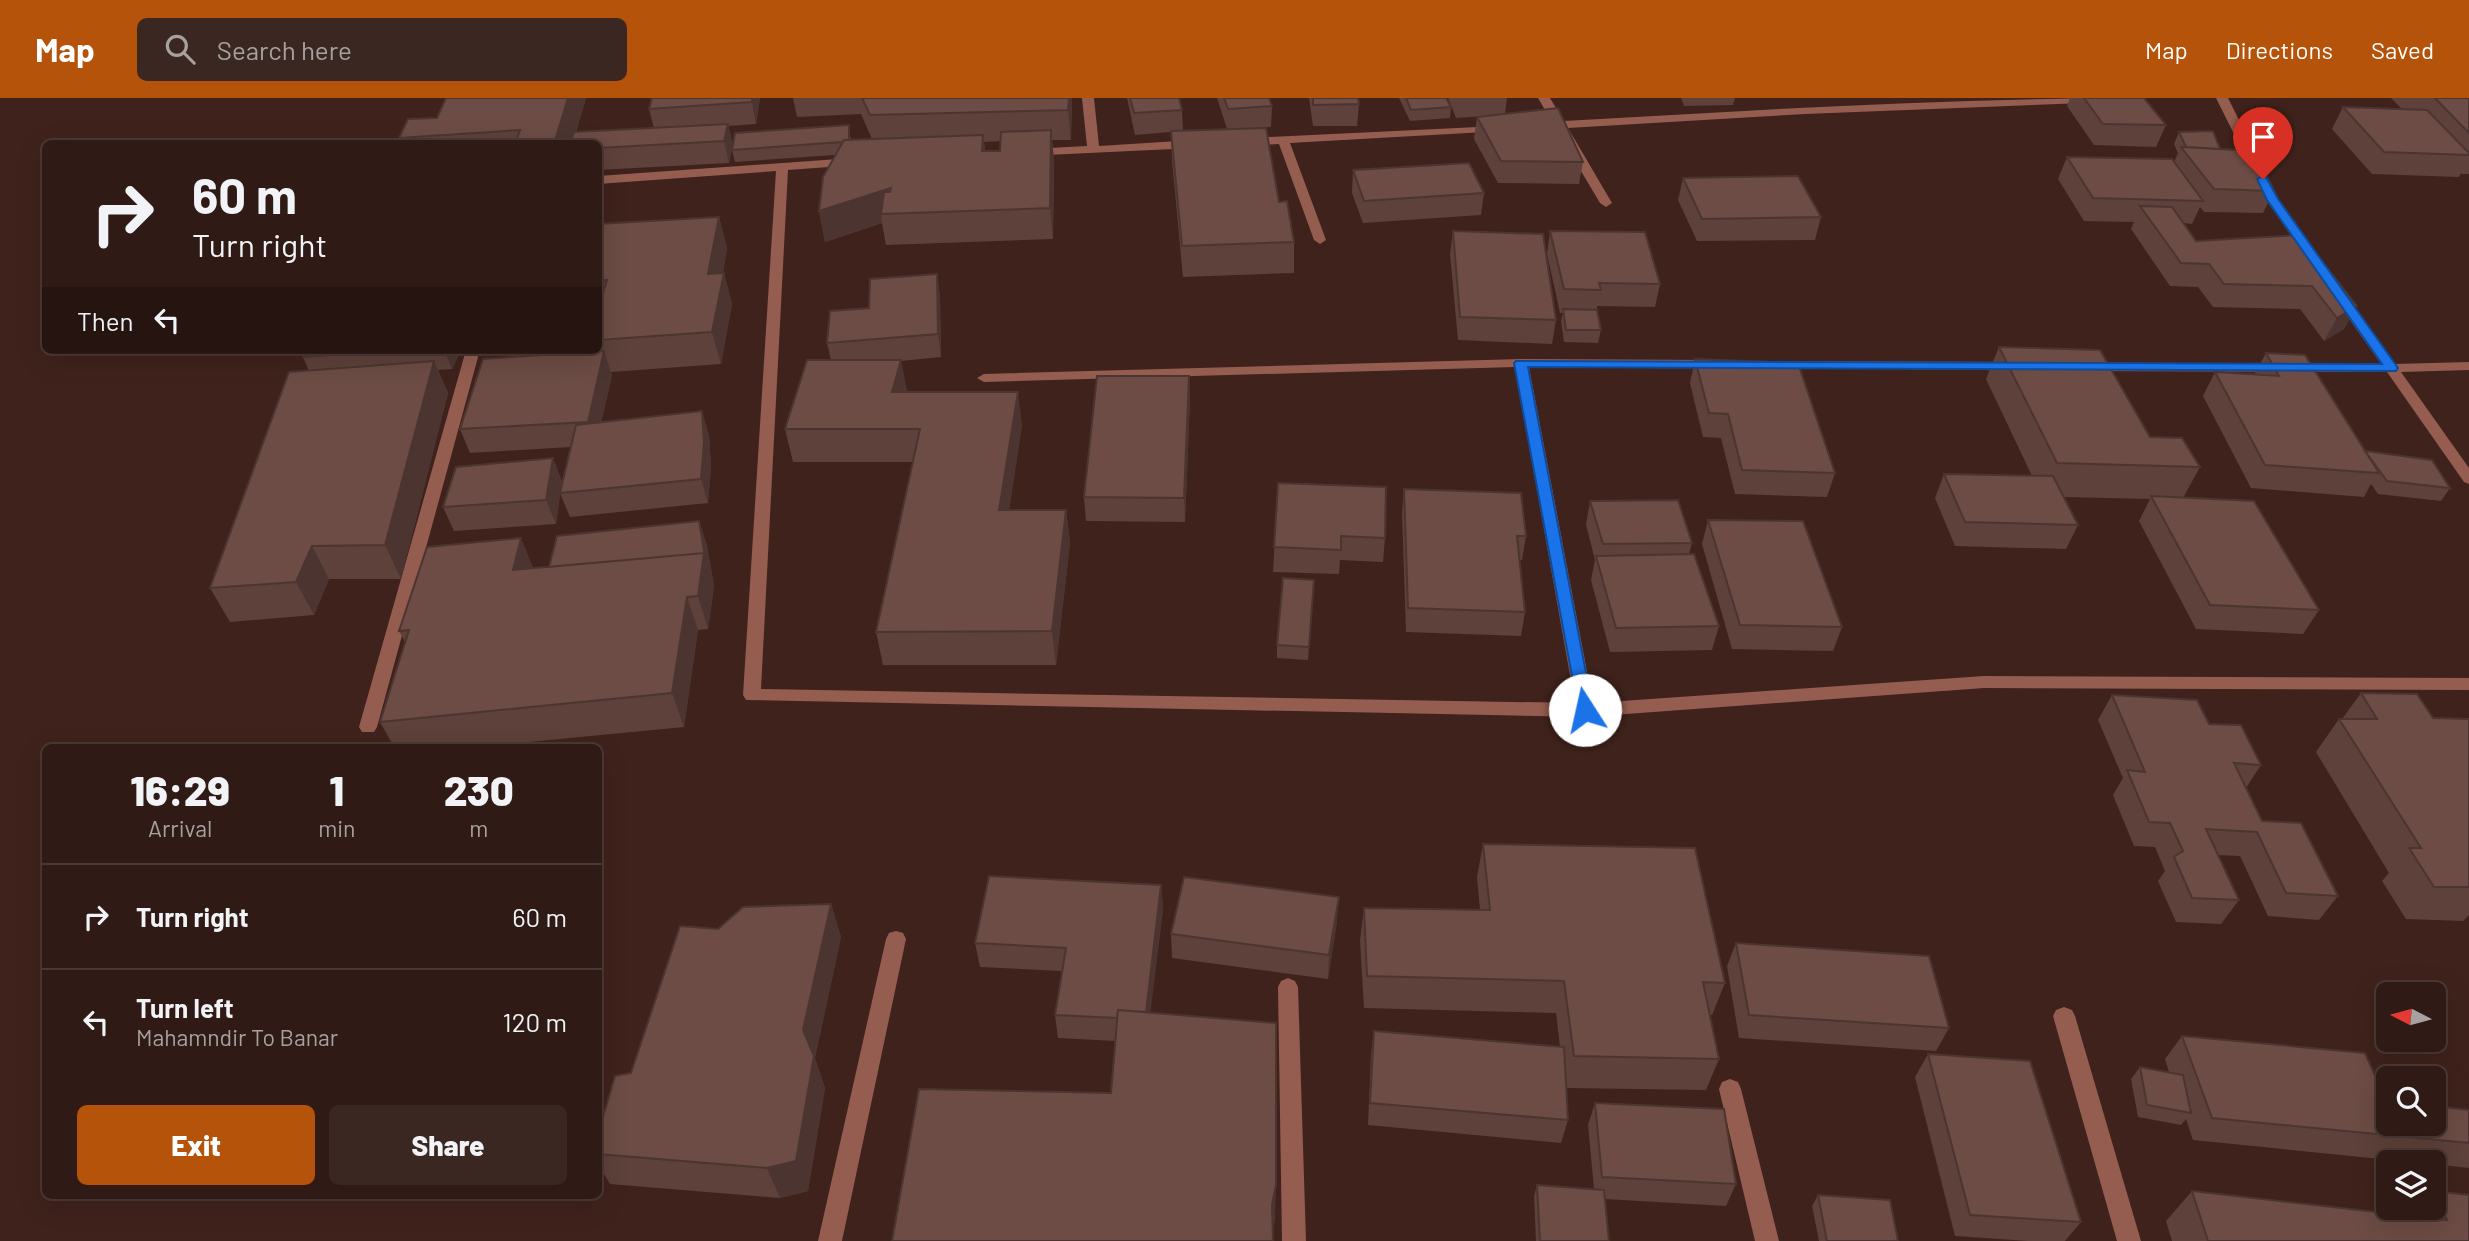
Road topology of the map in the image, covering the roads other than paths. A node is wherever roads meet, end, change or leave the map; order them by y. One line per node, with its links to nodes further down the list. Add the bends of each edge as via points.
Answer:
1 (1087, 98): 12 (street)
2 (1544, 98): 6 (street)
3 (2135, 98): 5 (street)
4 (2222, 98): 26 (street, via 2273,200)
5 (2100, 99): 6 (street)
6 (1561, 125): 7 (street); 17 (street)
7 (1533, 127)
8 (1506, 128): 9 (street)
9 (1283, 140): 10 (street); 18 (street)
10 (1229, 142)
11 (1202, 144): 12 (street)
12 (1093, 149): 13 (street)
13 (1012, 154)
14 (863, 161): 15 (street)
15 (782, 165): 16 (street); 30 (street, via 752,695)
16 (602, 180)
17 (1606, 204)
18 (1320, 240)
19 (472, 354): 31 (street)
20 (1521, 363): 21 (street); 27 (street); 30 (street)
21 (1728, 365)
22 (1756, 365): 23 (street)
23 (2032, 366)
24 (2469, 366): 26 (street)
25 (2074, 367): 26 (street)
26 (2391, 368): 28 (street)
27 (984, 378)
28 (2469, 479)
29 (2469, 684): 30 (street, via 1984,682)
30 (1585, 710)
31 (368, 727)
32 (896, 939): 36 (street)
33 (1288, 986): 37 (street)
34 (2064, 1016): 39 (street)
35 (1730, 1088): 38 (street)
36 (830, 1241)
37 (1294, 1241)
38 (1767, 1241)
39 (2129, 1241)

